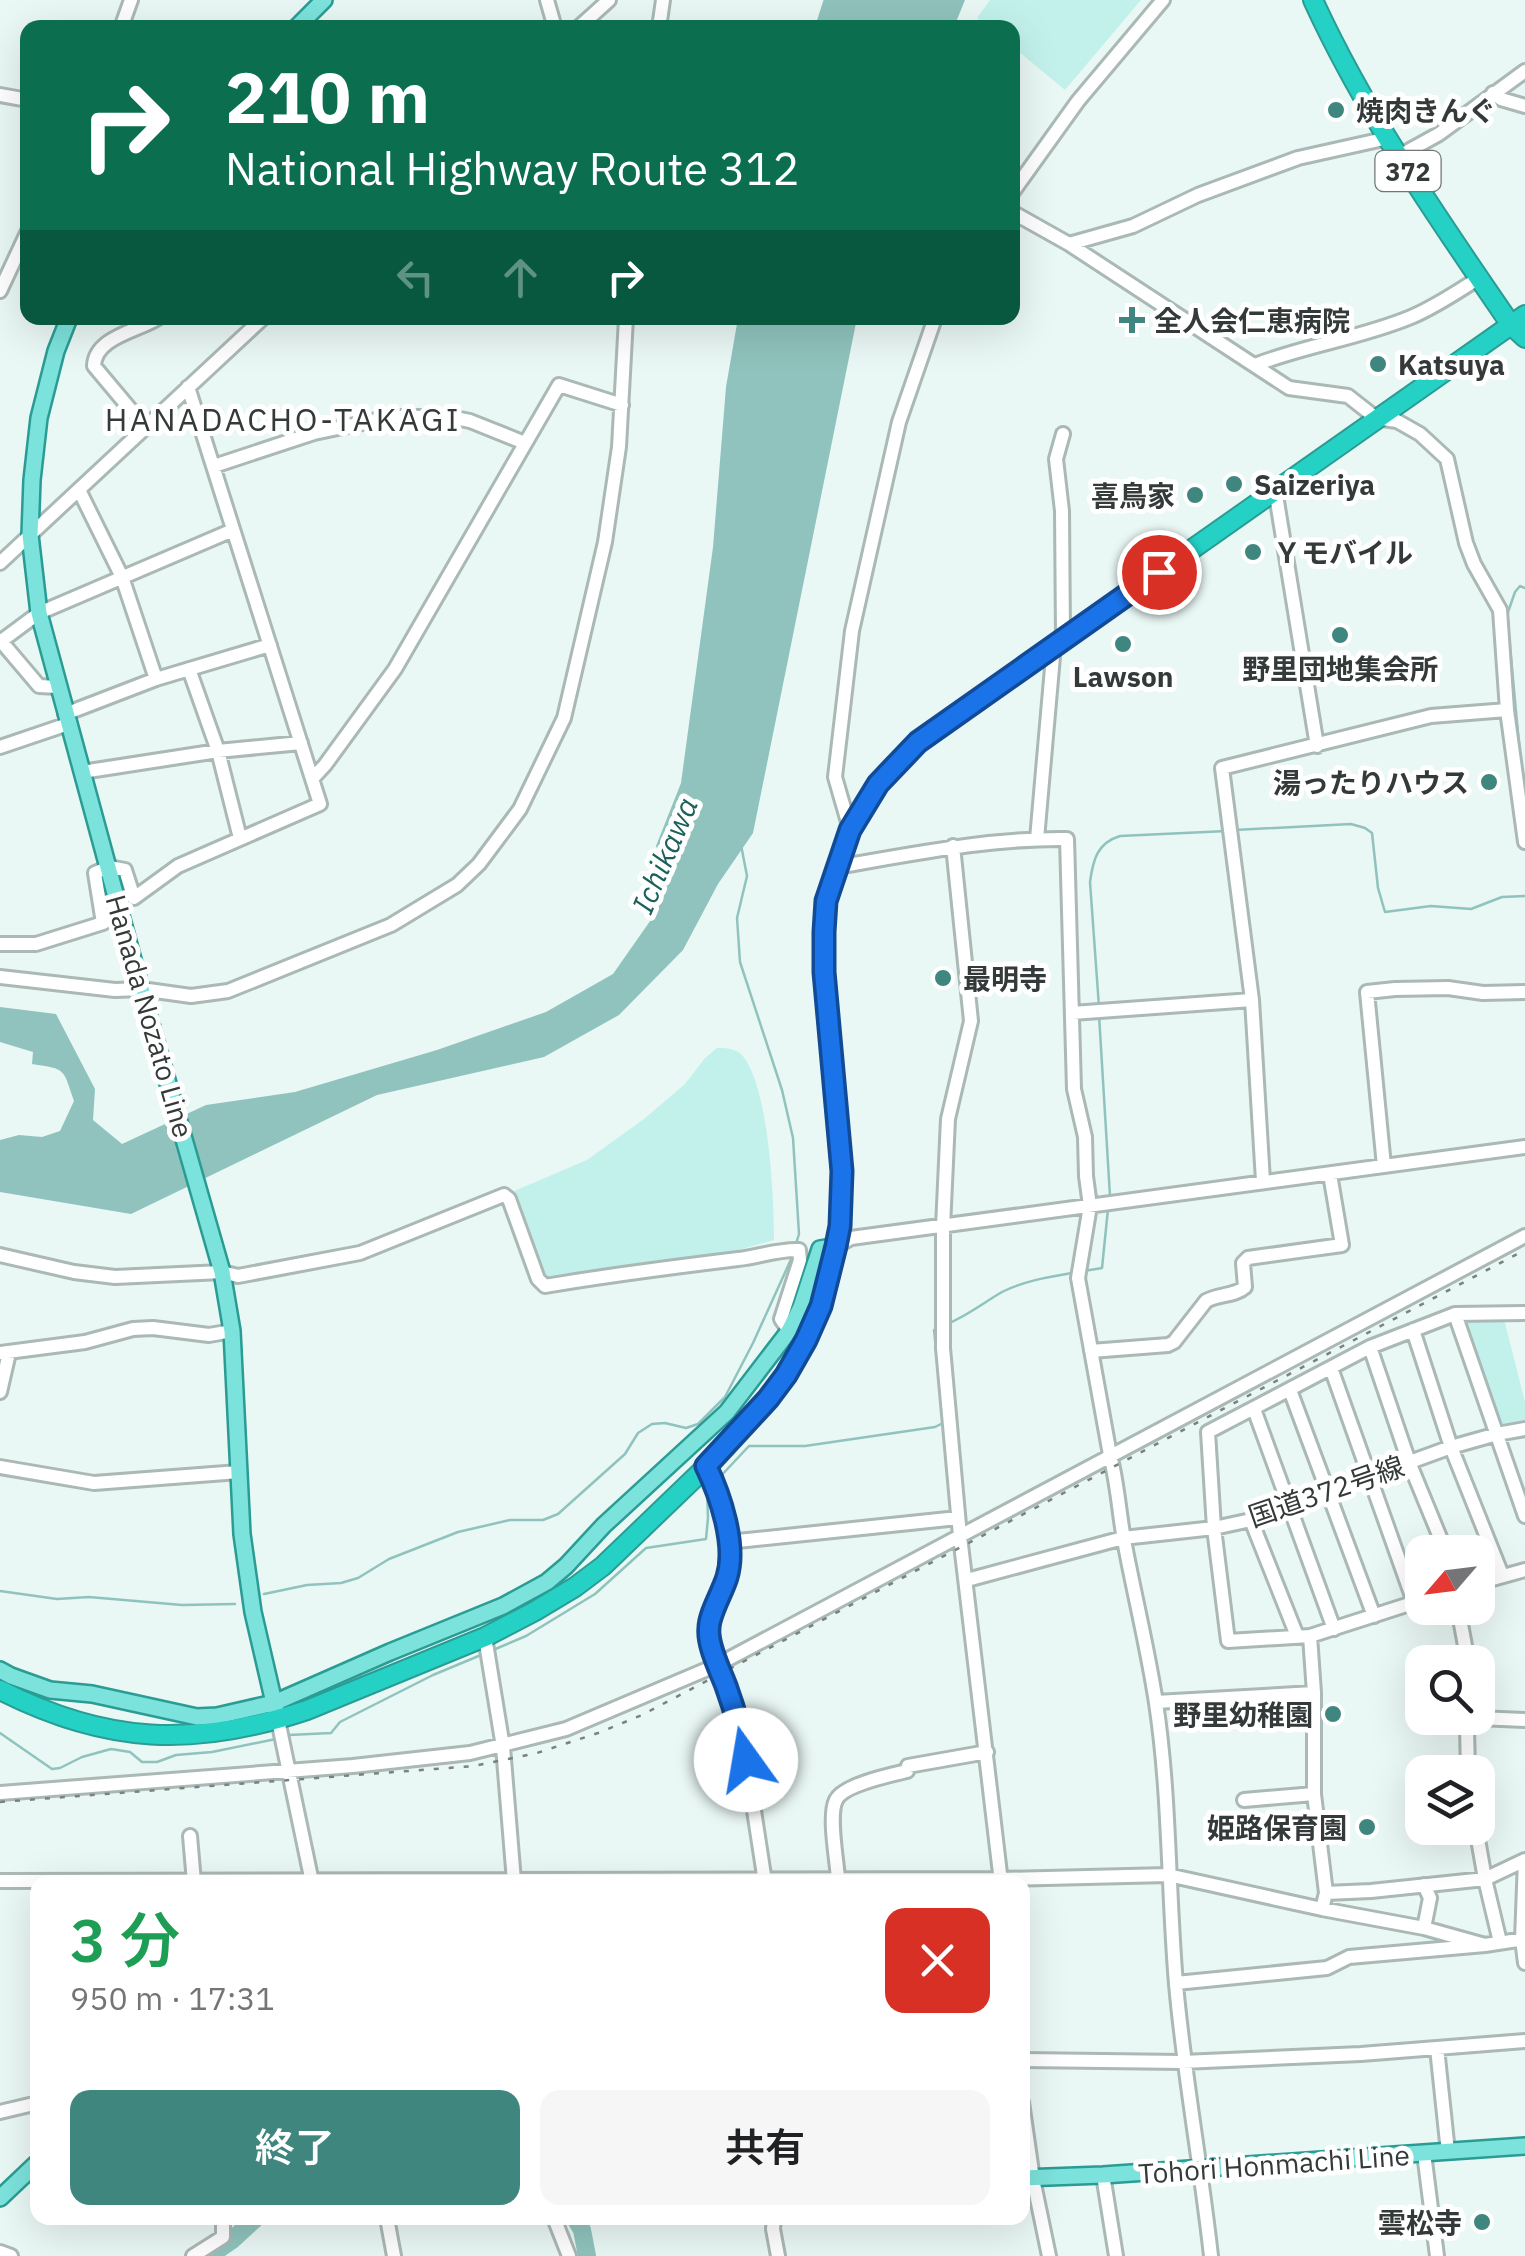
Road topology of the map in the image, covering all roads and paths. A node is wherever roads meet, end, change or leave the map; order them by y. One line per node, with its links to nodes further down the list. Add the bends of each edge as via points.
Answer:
1 (324, 0): 5 (main road)
2 (608, 0): 6 (street)
3 (1162, 0): 12 (street)
4 (1313, 3): 10 (highway, 372)
5 (304, 20)
6 (587, 20)
7 (1525, 70): 8 (street)
8 (1493, 94): 9 (street); 11 (street)
9 (1525, 106)
10 (1388, 138): 11 (highway, 372); 14 (street, via 1298,158 1133,226)
11 (1399, 156): 16 (highway, 372)
12 (1020, 183)
13 (1020, 217): 14 (street)
14 (1068, 244): 24 (street)
15 (20, 248): 17 (street)
16 (1479, 278): 23 (highway, 372); 24 (street, via 1409,318)
17 (0, 291)
18 (65, 325): 35 (main road, Hanada Nozato Line, via 40,418)
19 (144, 325): 28 (street, via 104,346 94,366)
20 (256, 325): 25 (street)
21 (626, 325): 26 (street)
22 (934, 325): 53 (street, via 899,422 852,632 835,777)
23 (1520, 326): 27 (highway)
24 (1255, 365): 27 (street, via 1290,388 1348,396)
25 (188, 388): 28 (street); 31 (street)
26 (622, 406): 30 (street, via 559,385); 63 (street, via 605,542 564,718 520,809 479,864 391,925 228,992)
27 (1376, 418): 32 (highway); 45 (street, via 1420,434 1448,459 1466,544 1500,610)
28 (146, 428): 33 (street)
29 (1064, 434): 40 (street, via 1056,459 1062,511)
30 (525, 443): 31 (street, via 460,419 391,417 314,433); 52 (street, via 395,669)
31 (214, 466): 34 (street)
32 (1275, 489): 40 (highway); 48 (street)
33 (79, 490): 35 (street); 37 (street)
34 (233, 530): 37 (street); 41 (street)
35 (30, 535): 36 (street); 38 (main road, Hanada Nozato Line)
36 (0, 563)
37 (122, 577): 38 (street); 43 (street)
38 (39, 614): 39 (street); 44 (main road, Hanada Nozato Line)
39 (0, 641): 44 (street, via 38,686)
40 (1059, 642): 53 (highway, via 918,742 878,784); 55 (street)
41 (270, 644): 42 (street); 47 (street)
42 (189, 668): 43 (street); 50 (street)
43 (156, 679): 46 (street)
44 (57, 686): 46 (main road, Hanada Nozato Line)
45 (1507, 710): 48 (street, via 1431,716); 56 (street)
46 (66, 719): 49 (street); 51 (main road, Hanada Nozato Line)
47 (301, 743): 50 (street); 52 (street)
48 (1318, 746): 64 (street, via 1222,768)
49 (0, 748)
50 (218, 752): 51 (street); 54 (street)
51 (82, 772): 58 (main road, Hanada Nozato Line)
52 (313, 778): 54 (street, via 320,804)
53 (850, 830): 59 (highway)
54 (240, 838): 58 (street, via 178,866 134,898 124,870)
55 (1038, 839): 57 (street); 65 (street, via 1068,839)
56 (1525, 842)
57 (954, 846): 59 (street); 71 (street, via 971,1022 950,1105)
58 (109, 867): 60 (street, via 94,873 103,923 36,944); 63 (main road, Hanada Nozato Line)
59 (836, 868): 73 (highway, via 826,901 824,972 842,1171)
60 (0, 944)
61 (0, 976): 63 (street)
62 (1525, 992): 67 (street, via 1367,992)
63 (143, 995): 75 (main road, Hanada Nozato Line)
64 (1252, 1000): 65 (street); 69 (street)
65 (1072, 1013): 70 (street, via 1074,1089)
66 (1525, 1146): 67 (street)
67 (1384, 1166): 68 (street)
68 (1330, 1174): 69 (street); 82 (street, via 1342,1245 1248,1258 1245,1287 1206,1301 1174,1342)
69 (1263, 1181): 70 (street)
70 (1090, 1206): 71 (street); 82 (street, via 1078,1278)
71 (943, 1227): 73 (street, via 851,1238); 100 (street, via 943,1348)
72 (1525, 1236): 91 (street)
73 (836, 1246): 79 (main road, via 820,1250); 93 (highway, via 821,1306 786,1375)
74 (0, 1254): 75 (street, via 115,1277)
75 (221, 1266): 79 (street, via 238,1276 360,1253 504,1195 545,1286 799,1250 781,1319); 80 (main road, Hanada Nozato Line)
76 (1525, 1313): 77 (street)
77 (1456, 1314): 78 (street); 89 (street)
78 (1413, 1330): 81 (street); 90 (street)
79 (789, 1331): 122 (main road, via 727,1412 548,1582)
80 (232, 1332): 83 (street, via 133,1329); 95 (main road, Hanada Nozato Line)
81 (1370, 1347): 84 (street); 92 (street)
82 (1091, 1351): 91 (street)
83 (4, 1353): 86 (street)
84 (1331, 1368): 85 (street); 96 (street)
85 (1290, 1390): 87 (street); 97 (street)
86 (0, 1392)
87 (1254, 1409): 98 (street); 102 (street, via 1208,1432)
88 (1525, 1429): 89 (street, 国道372号線)
89 (1497, 1434): 90 (street, 国道372号線); 99 (street)
90 (1451, 1448): 92 (street, 国道372号線); 109 (street)
91 (1110, 1455): 104 (street); 105 (street)
92 (1409, 1462): 96 (street, 国道372号線); 103 (street)
93 (706, 1466): 106 (street, via 719,1492); 116 (highway, via 603,1566)
94 (0, 1467): 95 (street, via 94,1483)
95 (239, 1472): 122 (main road, Hanada Nozato Line, via 253,1612)
96 (1369, 1477): 97 (street, 国道372号線); 107 (street)
97 (1328, 1491): 98 (street, 国道372号線); 113 (street)
98 (1289, 1507): 101 (street, 国道372号線); 114 (street)
99 (1525, 1516)
100 (958, 1518): 104 (street); 106 (street)
101 (1251, 1520): 102 (street, 国道372号線); 115 (street)
102 (1214, 1528): 105 (street, 国道372号線); 115 (street, via 1228,1641)
103 (1439, 1535)
104 (960, 1536): 111 (street); 117 (street)
105 (1123, 1538): 111 (street, 国道372号線); 121 (street)
106 (728, 1542): 117 (street, via 729,1572 708,1628)
107 (1405, 1568)
108 (1525, 1570): 109 (street)
109 (1502, 1575): 110 (street)
110 (1495, 1577)
111 (967, 1580): 126 (street)
112 (1405, 1605): 113 (street)
113 (1374, 1616): 114 (street)
114 (1334, 1629): 115 (street)
115 (1304, 1636): 120 (street)
116 (484, 1637): 122 (highway); 125 (street)
117 (717, 1665): 125 (street, via 566,1729); 137 (street, via 743,1738)
118 (0, 1670): 122 (main road, via 50,1690 197,1718)
119 (0, 1690): 122 (highway, via 68,1720 163,1736 217,1734)
120 (1314, 1692): 121 (street); 129 (street)
121 (1156, 1702): 140 (street)
122 (276, 1712): 127 (street)
123 (1495, 1719): 124 (street)
124 (1525, 1720)
125 (503, 1746): 127 (street); 136 (street)
126 (987, 1752): 138 (street, via 908,1766 837,1796); 139 (street)
127 (289, 1770): 128 (street); 135 (street)
128 (0, 1793)
129 (1314, 1794): 130 (street); 146 (street)
130 (1244, 1800)
131 (190, 1836): 134 (street)
132 (1479, 1845): 141 (street)
133 (1525, 1860): 141 (street); 149 (street)
134 (193, 1875)
135 (311, 1875)
136 (514, 1875)
137 (765, 1875)
138 (838, 1875)
139 (1000, 1875)
140 (1168, 1875): 142 (street); 147 (street); 153 (street)
141 (1485, 1878): 145 (street); 150 (street)
142 (1030, 1880)
143 (0, 1881): 144 (street)
144 (30, 1881)
145 (1424, 1885): 146 (street); 148 (street, via 1430,1898)
146 (1326, 1893): 147 (street)
147 (1322, 1909): 148 (street)
148 (1424, 1928): 151 (street)
149 (1524, 1939): 150 (street); 152 (street)
150 (1500, 1942): 151 (street)
151 (1485, 1945): 153 (street)
152 (1525, 1962)
153 (1176, 1983): 157 (street)
154 (1525, 2041): 155 (street)
155 (1437, 2048): 157 (street); 161 (street)
156 (1030, 2060): 157 (street)
157 (1183, 2062): 163 (street)
158 (30, 2106): 159 (street)
159 (0, 2112)
160 (1525, 2146): 161 (main road, Tohori Honmachi Line)
161 (1448, 2152): 162 (main road, Tohori Honmachi Line)
162 (1424, 2153): 163 (main road, Tohori Honmachi Line); 182 (street)
163 (1201, 2168): 165 (main road, Tohori Honmachi Line); 181 (street)
164 (30, 2170): 168 (main road)
165 (1102, 2176): 166 (main road, Tohori Honmachi Line); 180 (street)
166 (1030, 2178)
167 (1030, 2185): 179 (street)
168 (0, 2198)
169 (224, 2225): 175 (street, via 223,2236)
170 (388, 2225): 176 (street)
171 (557, 2225): 177 (street)
172 (773, 2225): 178 (street)
173 (0, 2252): 174 (street)
174 (11, 2256)
175 (192, 2256)
176 (394, 2256)
177 (569, 2256)
178 (778, 2256)
179 (1049, 2256)
180 (1116, 2256)
181 (1212, 2256)
182 (1437, 2256)

